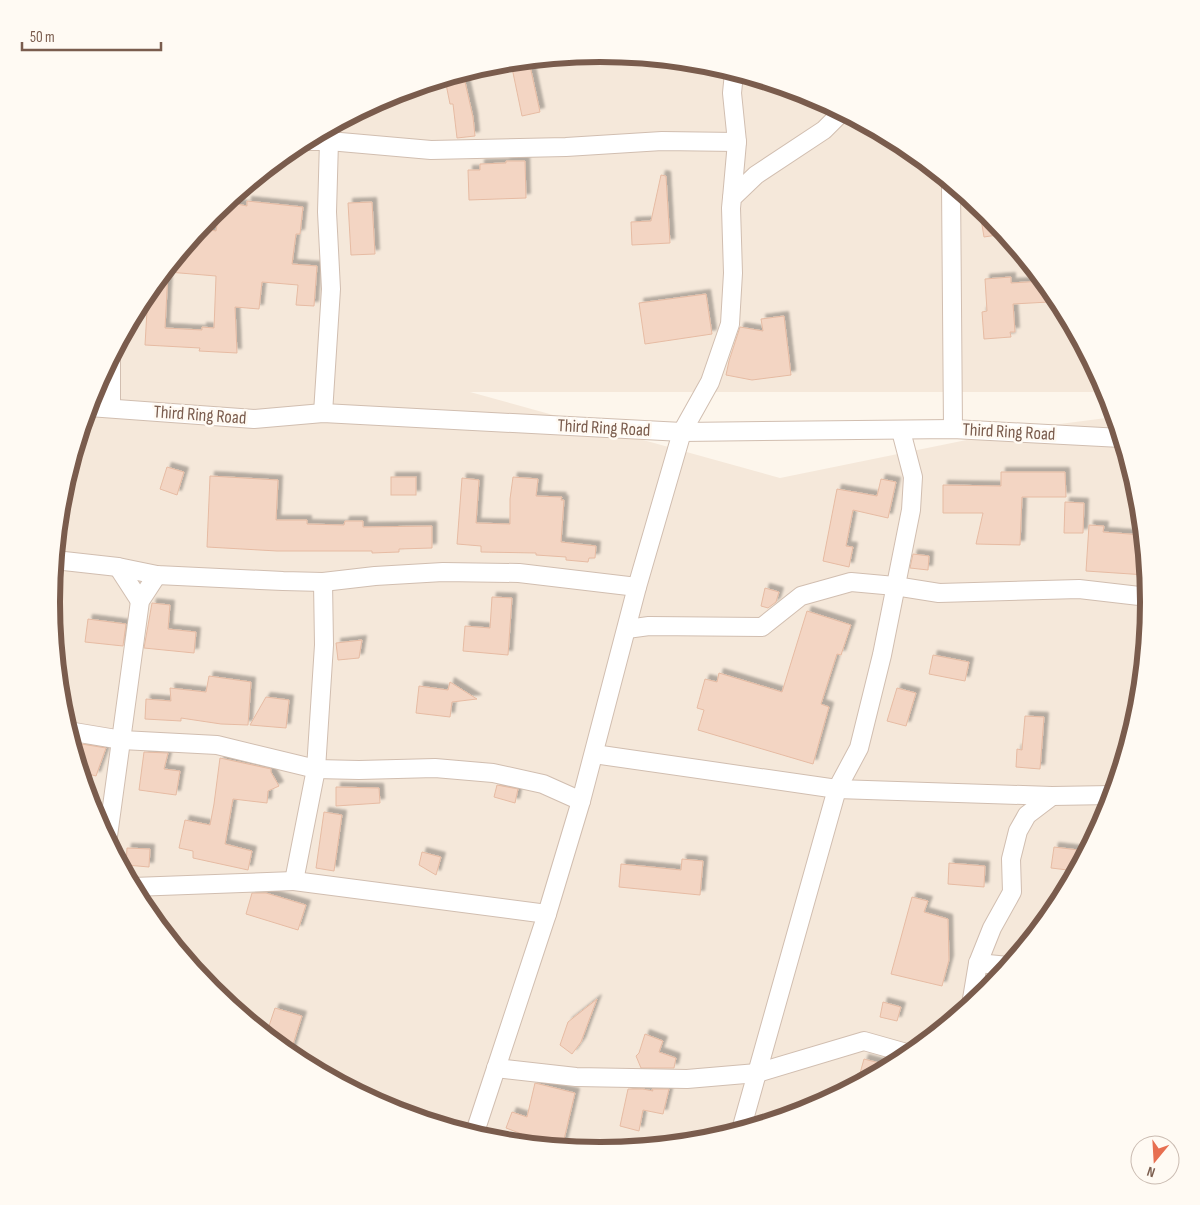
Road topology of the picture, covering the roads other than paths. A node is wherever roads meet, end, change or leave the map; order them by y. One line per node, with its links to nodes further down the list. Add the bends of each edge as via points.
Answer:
1 (733, 79): 5 (street)
2 (837, 117): 7 (street, via 824,130 756,175)
3 (321, 141): 4 (street)
4 (329, 141): 5 (street, via 431,150 662,141); 11 (street, via 330,288)
5 (737, 142): 7 (street)
6 (951, 193): 12 (street)
7 (732, 198): 14 (street, via 730,324 710,382)
8 (111, 375): 10 (street)
9 (97, 407): 10 (street, Third Ring Road)
10 (111, 408): 11 (street, Third Ring Road, via 254,419)
11 (323, 412): 14 (street, Third Ring Road)
12 (953, 429): 13 (street, Third Ring Road); 15 (street, Third Ring Road)
13 (901, 431): 14 (street, Third Ring Road); 20 (street, via 913,477 911,510)
14 (682, 432): 21 (street)
15 (1114, 438)
16 (62, 561): 17 (street)
17 (118, 567): 18 (street); 23 (street)
18 (157, 575): 19 (street); 23 (street)
19 (323, 582): 21 (street, via 426,573 519,573); 28 (street, via 324,645)
20 (895, 586): 22 (street, via 939,594 1079,589); 24 (street, via 851,582 801,596 762,628 649,626); 29 (street, via 859,748)
21 (637, 587): 24 (street)
22 (1140, 596)
23 (140, 601): 26 (street)
24 (627, 629): 27 (street)
25 (76, 732): 26 (street)
26 (122, 740): 28 (street, via 217,745); 33 (street)
27 (594, 754): 29 (street); 32 (street)
28 (316, 769): 32 (street, via 435,768 493,773 543,784); 34 (street)
29 (837, 789): 31 (street); 42 (street)
30 (1104, 795): 31 (street)
31 (1052, 796): 37 (street, via 1027,815 1018,831 1011,859 1012,892)
32 (581, 801): 36 (street)
33 (109, 826)
34 (294, 881): 35 (street); 36 (street)
35 (140, 886)
36 (547, 914): 41 (street)
37 (978, 963): 38 (street); 39 (street)
38 (1000, 965)
39 (973, 992)
40 (900, 1051): 42 (street, via 864,1041)
41 (496, 1068): 42 (street, via 576,1077 687,1079); 44 (street)
42 (757, 1073): 43 (street)
43 (743, 1123)
44 (476, 1128)

